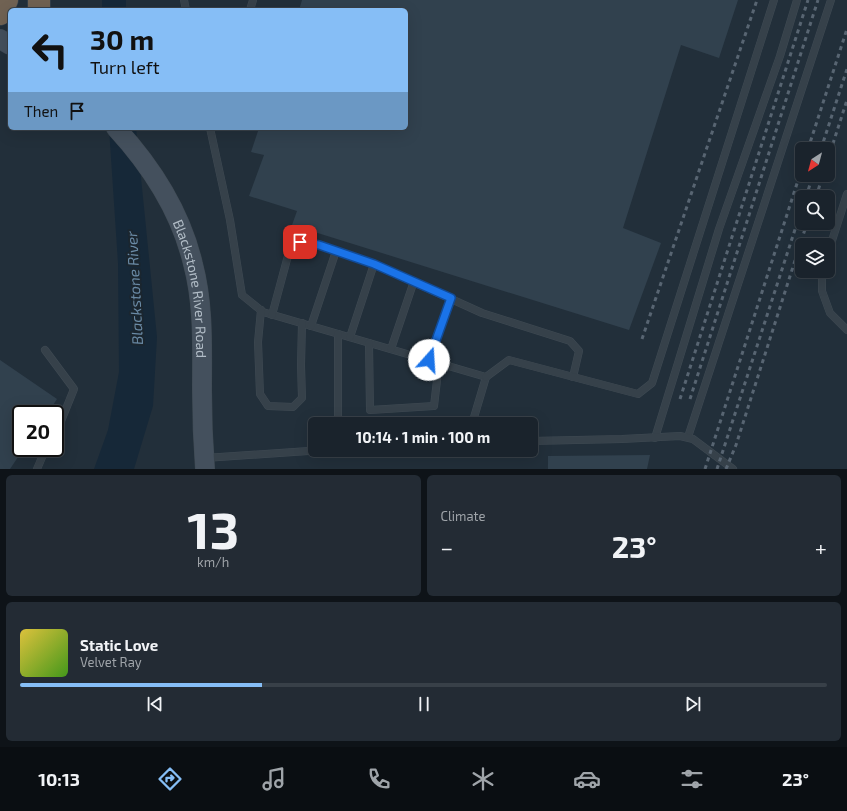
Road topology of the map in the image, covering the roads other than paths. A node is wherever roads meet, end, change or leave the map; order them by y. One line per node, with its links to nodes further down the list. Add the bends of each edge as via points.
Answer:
1 (7, 0): 5 (highway)
2 (774, 0): 27 (lane, via 652,383 638,394)
3 (797, 0): 33 (lane, via 719,229)
4 (831, 0): 32 (lane)
5 (0, 14)
6 (118, 130): 37 (main road, Blackstone River Road, via 156,179 186,239 193,263 201,317)
7 (210, 130): 15 (lane, via 230,220 242,295)
8 (847, 194): 9 (lane)
9 (833, 238)
10 (336, 251): 11 (lane); 16 (lane, via 300,242 288,252); 18 (lane)
11 (374, 264): 13 (lane); 21 (lane)
12 (822, 278): 19 (lane, via 822,291 830,313)
13 (414, 281): 14 (lane); 23 (lane)
14 (451, 298): 25 (lane); 27 (lane, via 482,313 570,341 579,351)
15 (261, 310): 16 (lane); 17 (lane, via 258,342 260,394 268,406 293,407 302,398)
16 (272, 315): 17 (lane)
17 (302, 323): 18 (lane)
18 (311, 326): 20 (lane)
19 (847, 330)
20 (338, 334): 21 (lane); 30 (lane)
21 (350, 337): 22 (lane)
22 (369, 343): 23 (lane); 26 (lane, via 370,410 434,406)
23 (391, 349): 25 (lane)
24 (45, 350): 29 (lane, via 74,389)
25 (429, 360): 26 (lane)
26 (439, 363): 28 (lane)
27 (573, 376): 28 (lane, via 509,360)
28 (486, 377): 31 (lane)
29 (64, 414)
30 (338, 417)
31 (474, 417)
32 (688, 437): 33 (lane); 39 (lane)
33 (655, 438): 34 (lane)
34 (538, 441)
35 (308, 452): 37 (lane)
36 (42, 457): 38 (lane)
37 (204, 464)
38 (37, 469)
39 (733, 469)

